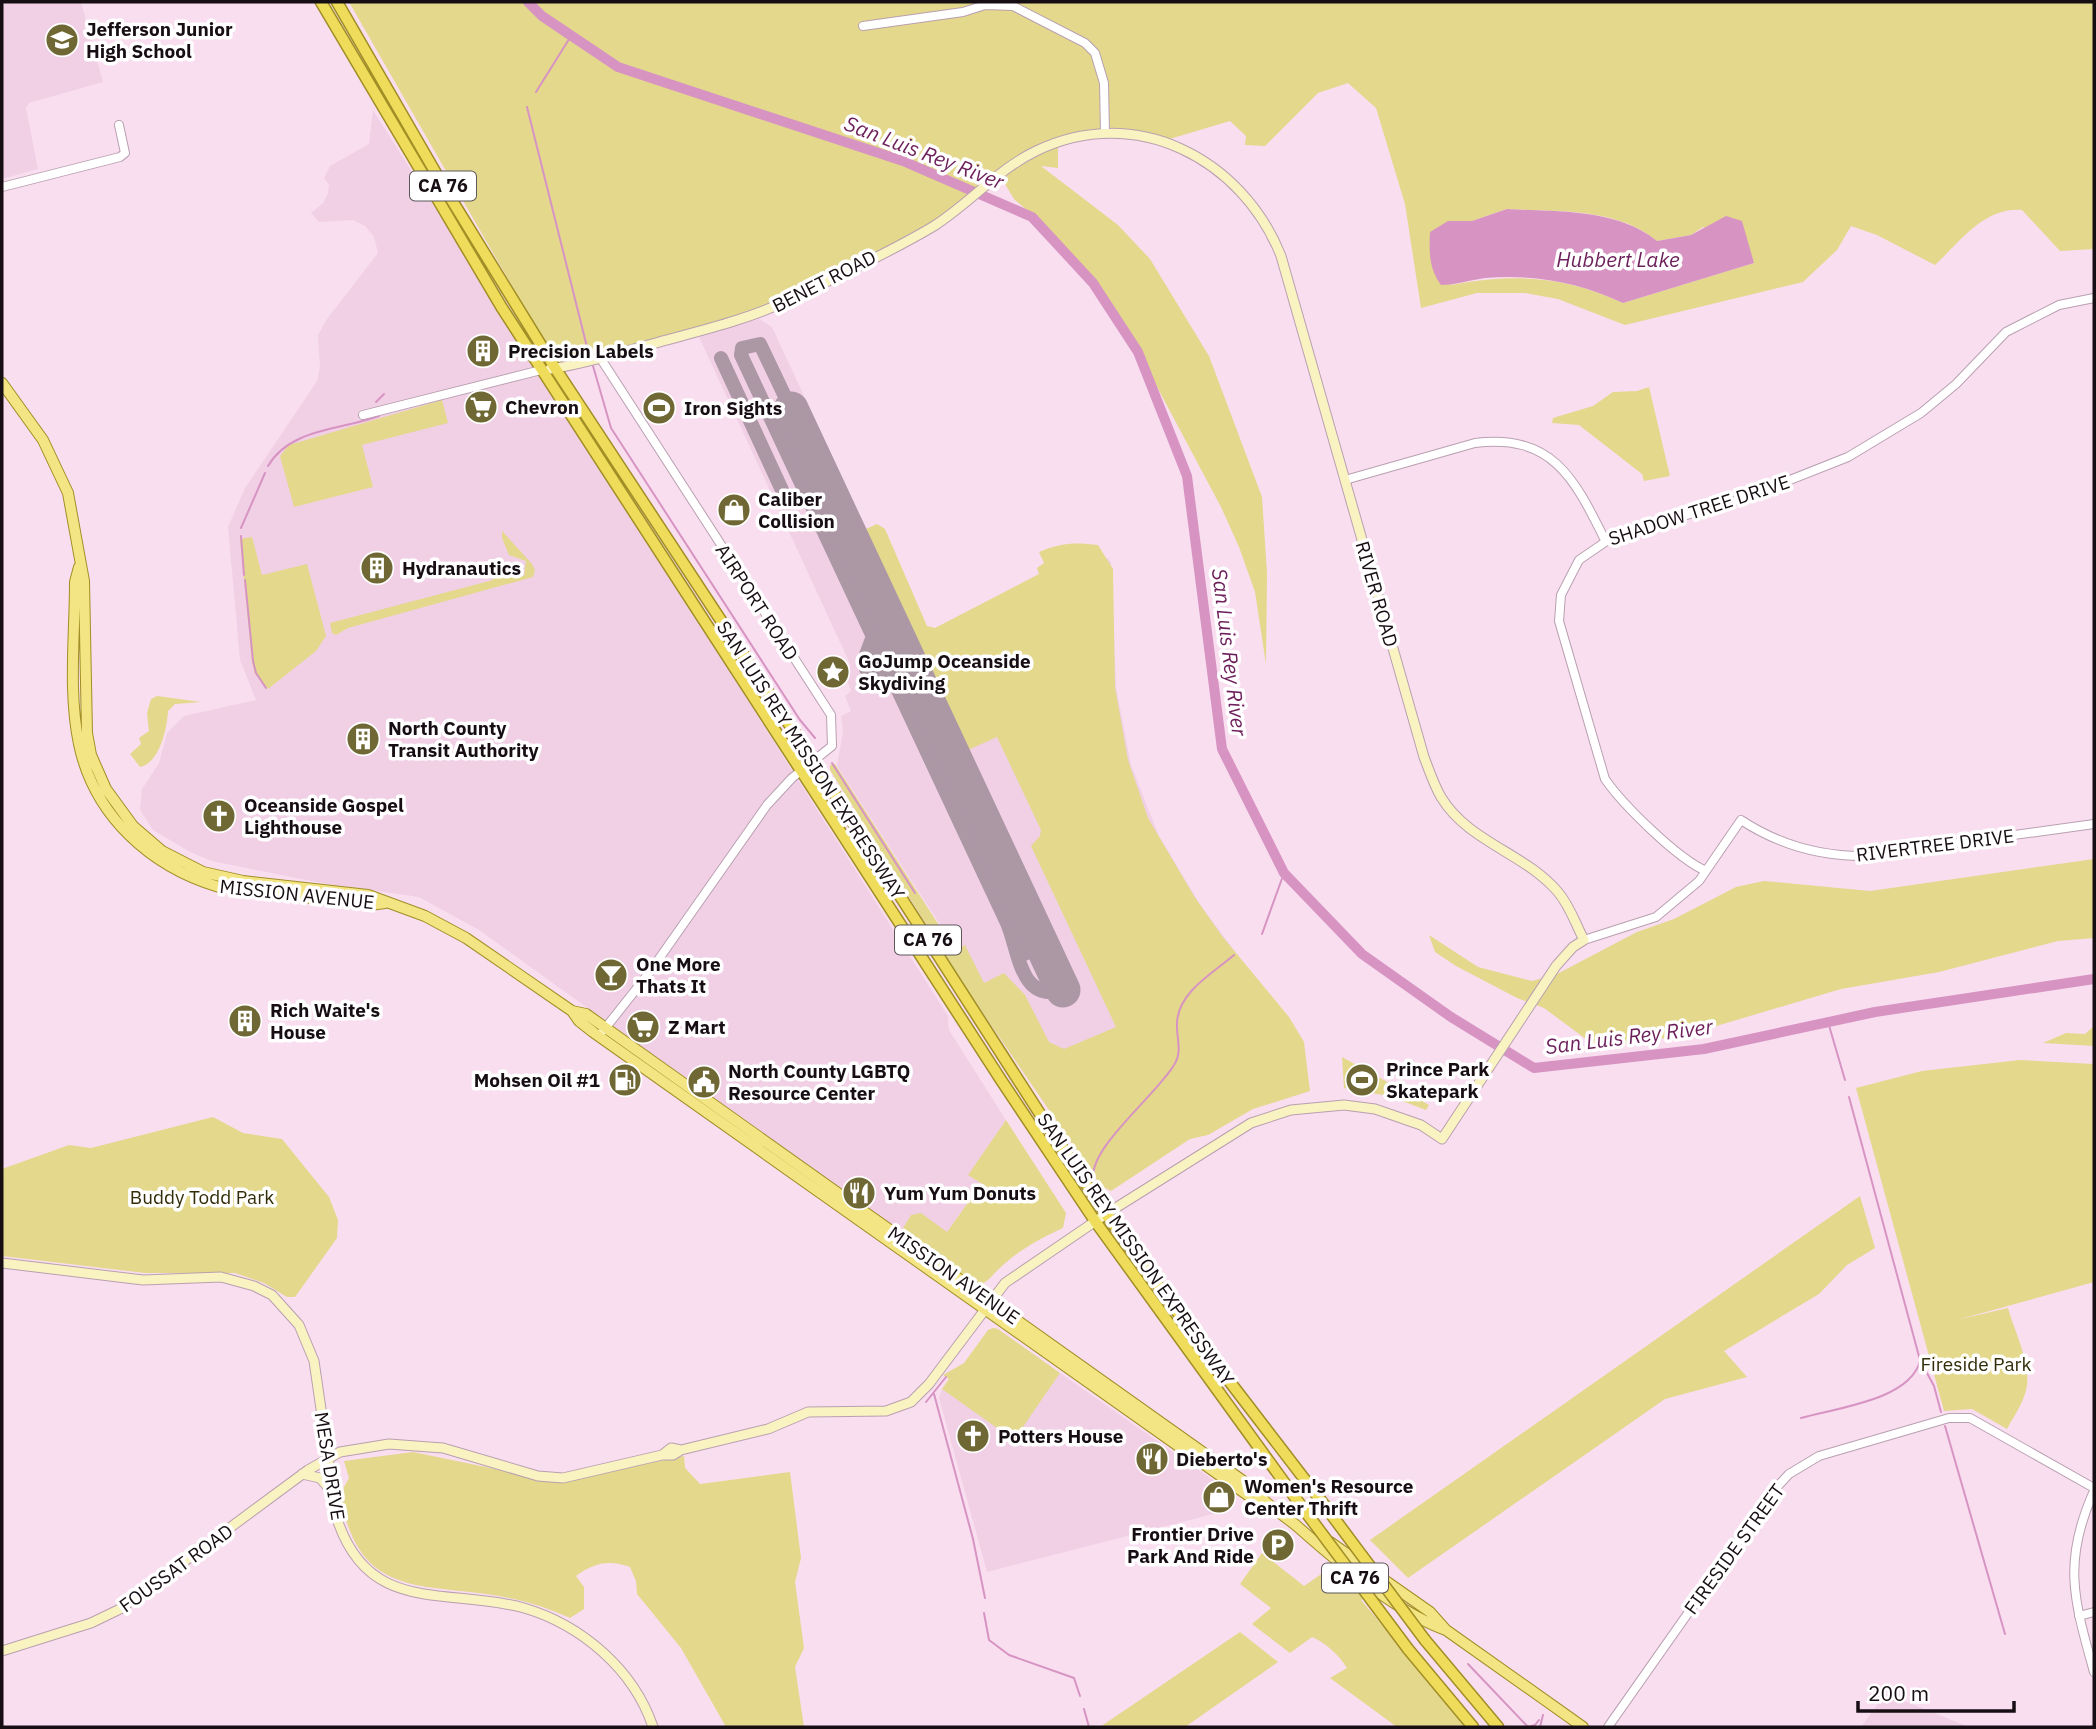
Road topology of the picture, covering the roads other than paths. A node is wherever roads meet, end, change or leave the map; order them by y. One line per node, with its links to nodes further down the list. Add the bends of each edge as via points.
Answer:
1 (321, 2): 11 (highway, SAN LUIS REY MISSION EXPRESSWAY / CA 76)
2 (337, 2): 10 (highway, SAN LUIS REY MISSION EXPRESSWAY / CA 76)
3 (863, 26): 5 (street, via 985,5 1013,6 1085,43 1095,53 1104,83)
4 (119, 125): 6 (street, via 125,153 114,159)
5 (1105, 133): 7 (main road, BENET ROAD, via 1150,138 1184,149 1213,165); 9 (main road, BENET ROAD, via 1072,137 1036,150 934,225 768,309)
6 (2, 187)
7 (1247, 196): 14 (main road, RIVER ROAD, via 1272,233 1281,256)
8 (2094, 298): 15 (street, SHADOW TREE DRIVE, via 2059,305 2006,332 1956,384 1921,412 1848,457 1732,503)
9 (601, 359): 10 (main road, BENET ROAD); 16 (street, AIRPORT ROAD, via 831,715 832,746)
10 (555, 368): 11 (main road, BENET ROAD); 16 (highway, SAN LUIS REY MISSION EXPRESSWAY / CA 76)
11 (541, 370): 13 (street, BENET ROAD); 17 (highway, SAN LUIS REY MISSION EXPRESSWAY / CA 76)
12 (2, 383): 21 (main road, MISSION AVENUE, via 59,470 75,521 84,582 84,708 91,755 106,789 133,826 162,851 203,872 368,895 412,911 456,932 572,1011 579,1021)
13 (363, 415)
14 (1345, 480): 15 (street, via 1475,443 1523,445 1544,453 1565,470); 20 (main road, RIVER ROAD, via 1424,757 1441,797 1482,838 1535,869 1561,895)
15 (1605, 540): 19 (street, SHADOW TREE DRIVE, via 1573,569 1559,610 1561,632 1600,768 1616,794 1687,860)
16 (814, 762): 17 (street, AIRPORT ROAD); 26 (highway, SAN LUIS REY MISSION EXPRESSWAY / CA 76)
17 (801, 771): 21 (street, AIRPORT ROAD, via 766,805 649,974); 27 (highway, SAN LUIS REY MISSION EXPRESSWAY / CA 76)
18 (2094, 824): 19 (street, RIVERTREE DRIVE, via 1853,856 1801,849 1741,820)
19 (1706, 871): 20 (street, via 1656,917)
20 (1584, 940): 26 (main road, FOUSSAT ROAD, via 1556,966 1442,1139 1421,1125 1375,1109 1344,1105 1292,1110 1251,1123)
21 (602, 1032): 22 (main road, MISSION AVENUE); 23 (main road, MISSION AVENUE)
22 (653, 1076): 23 (main road, via 664,1078 700,1102); 24 (main road, MISSION AVENUE)
23 (710, 1102): 25 (main road, MISSION AVENUE)
24 (741, 1138): 25 (main road, via 766,1149); 29 (main road, MISSION AVENUE)
25 (773, 1147): 29 (main road, MISSION AVENUE)
26 (1106, 1214): 27 (main road, FOUSSAT ROAD); 40 (highway, SAN LUIS REY MISSION EXPRESSWAY / CA 76, bridge, via 1425,1640)
27 (1096, 1221): 29 (main road, FOUSSAT ROAD, via 1005,1283); 39 (highway, SAN LUIS REY MISSION EXPRESSWAY / CA 76, bridge, via 1302,1507)
28 (2, 1264): 30 (main road, MESA DRIVE, via 143,1280 221,1277 272,1295 290,1312 311,1349)
29 (989, 1306): 30 (main road, FOUSSAT ROAD, via 920,1394 886,1411 808,1412 768,1429 672,1456 563,1478 538,1476 463,1453 413,1444 359,1448); 41 (main road, MISSION AVENUE, via 1248,1496 1261,1499 1297,1526 1318,1533 1401,1591 1446,1630)
30 (332, 1457): 31 (main road, FOUSSAT ROAD); 33 (main road, MESA DRIVE)
31 (302, 1474): 33 (main road, via 320,1478); 36 (main road, FOUSSAT ROAD, via 120,1609)
32 (2094, 1490): 35 (street, via 2081,1520 2073,1566); 42 (street, FIRESIDE STREET, via 1969,1418 1950,1418 1801,1464 1776,1488)
33 (333, 1493): 38 (main road, MESA DRIVE, via 343,1537 360,1563 379,1579 416,1593 523,1608 568,1627 626,1676)
34 (2094, 1612): 35 (street)
35 (2079, 1616): 37 (street)
36 (2, 1651)
37 (2094, 1672)
38 (653, 1727)
39 (1473, 1727)
40 (1499, 1727)
41 (1583, 1727)
42 (1608, 1727)

